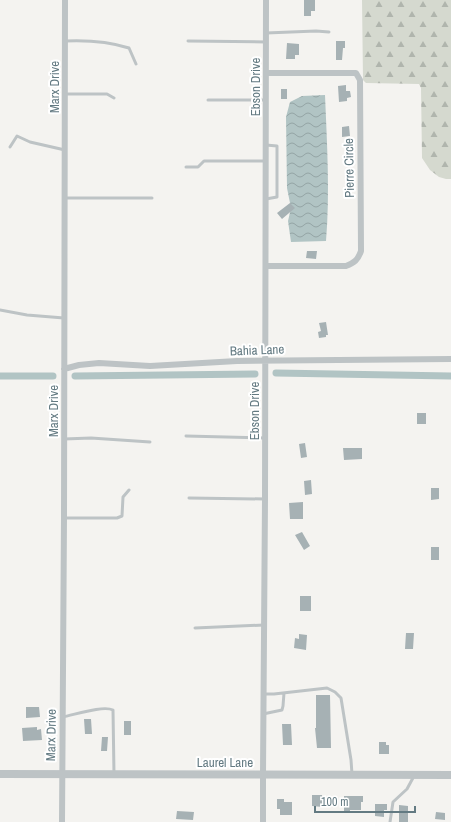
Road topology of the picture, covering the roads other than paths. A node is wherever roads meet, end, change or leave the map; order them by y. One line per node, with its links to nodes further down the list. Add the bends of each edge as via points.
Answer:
1 (65, 0): 5 (street, Marx Drive)
2 (266, 0): 4 (street, Ebson Drive)
3 (329, 32): 4 (lane)
4 (266, 33): 7 (street, Ebson Drive)
5 (65, 41): 8 (lane, via 114,43 129,48); 10 (street, Marx Drive)
6 (188, 41): 7 (lane)
7 (266, 42): 9 (street, Ebson Drive)
8 (136, 64)
9 (266, 73): 13 (street, Ebson Drive); 22 (street, Pierre Circle, via 356,73 360,80 361,251 353,264 346,266)
10 (65, 94): 11 (lane, via 107,94); 16 (street, Marx Drive)
11 (114, 98)
12 (208, 100): 13 (lane)
13 (266, 100): 14 (street, Ebson Drive)
14 (266, 145): 17 (street, Ebson Drive); 21 (lane, via 277,146 276,197)
15 (10, 146): 16 (lane, via 17,136 30,142)
16 (65, 150): 19 (street, Marx Drive)
17 (266, 161): 18 (lane, via 204,161 198,167); 21 (street, Ebson Drive)
18 (186, 166)
19 (65, 198): 20 (lane); 24 (street, Marx Drive)
20 (152, 198)
21 (266, 199): 22 (street, Ebson Drive)
22 (266, 266): 26 (street, Ebson Drive)
23 (0, 310): 24 (lane)
24 (64, 318): 27 (street, Marx Drive)
25 (451, 359): 26 (street, Bahia Lane)
26 (266, 360): 27 (street, Bahia Lane, via 150,366 99,363); 29 (street, Ebson Drive)
27 (64, 369): 30 (street, Marx Drive)
28 (186, 436): 29 (lane)
29 (265, 438): 34 (street, Ebson Drive)
30 (64, 439): 31 (lane); 35 (street, Marx Drive)
31 (150, 442)
32 (129, 490): 35 (lane, via 123,497 122,516)
33 (189, 498): 34 (lane)
34 (265, 499): 36 (street, Ebson Drive)
35 (64, 518): 41 (street, Marx Drive)
36 (264, 625): 37 (lane); 39 (street, Ebson Drive)
37 (195, 628)
38 (284, 693): 39 (lane); 40 (lane, via 282,710); 46 (lane, via 327,688 341,698)
39 (263, 694): 40 (street, Ebson Drive)
40 (263, 714): 45 (street, Ebson Drive)
41 (62, 717): 43 (street, Marx Drive); 44 (lane, via 100,709 113,710)
42 (0, 774): 43 (street, Laurel Lane)
43 (62, 774): 44 (street, Laurel Lane); 49 (street, Marx Drive)
44 (114, 774): 45 (street, Laurel Lane)
45 (263, 774): 46 (street, Laurel Lane); 50 (street, Ebson Drive)
46 (352, 774): 47 (street, Laurel Lane)
47 (414, 775): 48 (street, Laurel Lane); 51 (lane, via 407,789 393,802)
48 (451, 775)
49 (62, 822)
50 (264, 822)
51 (390, 822)

